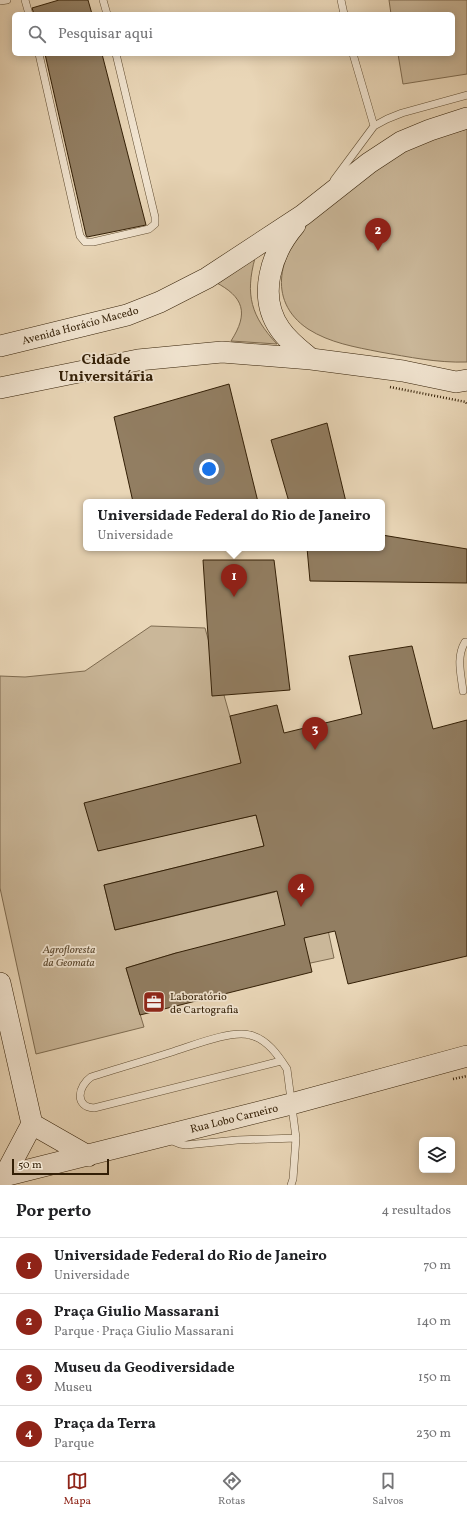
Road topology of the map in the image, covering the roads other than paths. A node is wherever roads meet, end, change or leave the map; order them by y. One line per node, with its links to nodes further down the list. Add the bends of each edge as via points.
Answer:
1 (7, 0): 5 (lane)
2 (26, 0): 6 (lane)
3 (103, 0): 7 (lane)
4 (341, 0): 8 (lane)
5 (0, 1)
6 (29, 12)
7 (106, 12)
8 (344, 12)
9 (39, 56): 10 (lane, via 80,236 85,242 93,242 149,229 155,224)
10 (116, 56)
11 (354, 56): 14 (lane)
12 (467, 95): 14 (lane, via 402,113)
13 (467, 118): 15 (street, via 401,142 368,163)
14 (374, 126): 15 (lane)
15 (309, 210): 16 (street, Avenida Horácio Macedo, via 207,278 160,302 127,315); 17 (street, via 277,250 270,272 268,292 272,315 280,329)
16 (0, 346)
17 (311, 359): 18 (street, via 403,371 456,382); 19 (street, via 222,352 123,362)
18 (467, 380)
19 (0, 388)
20 (467, 642): 21 (lane, via 461,649 459,659)
21 (463, 691)
22 (0, 983): 26 (street)
23 (467, 1056): 25 (street, Rua Lobo Carneiro)
24 (281, 1061): 24 (lane, via 102,1106 89,1108 81,1101 80,1094 84,1082 91,1077 233,1034 249,1034 263,1041); 25 (lane, via 287,1069)
25 (291, 1104): 27 (street, Rua Lobo Carneiro); 28 (lane)
26 (32, 1124): 29 (street); 30 (street)
27 (163, 1136): 28 (lane, via 186,1145); 29 (street, Rua Lobo Carneiro)
28 (296, 1138): 31 (lane)
29 (88, 1156): 30 (street, Rua Lobo Carneiro)
30 (2, 1177)
31 (291, 1185)

